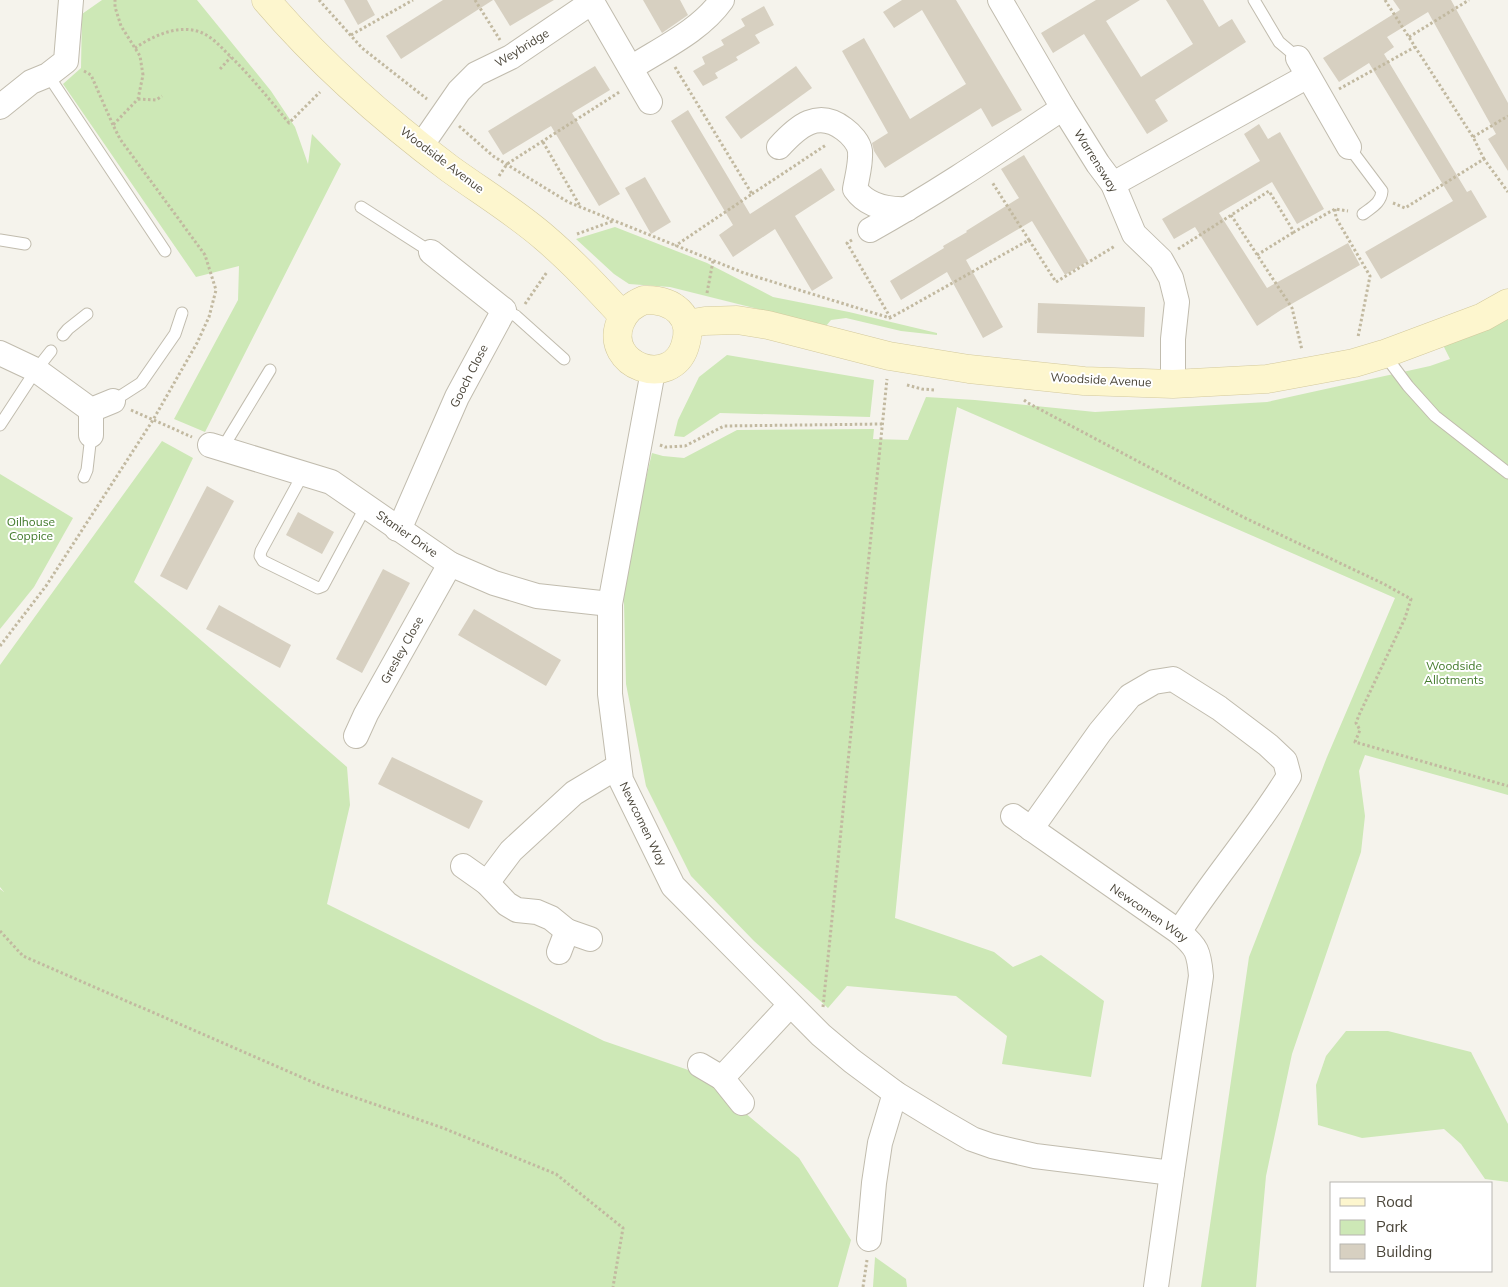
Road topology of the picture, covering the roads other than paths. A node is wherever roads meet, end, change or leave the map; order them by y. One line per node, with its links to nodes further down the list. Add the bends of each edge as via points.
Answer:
1 (71, 0): 8 (street)
2 (266, 0): 13 (street, Woodside Avenue, via 330,67)
3 (722, 0): 9 (street, via 702,22 663,48)
4 (1000, 0): 12 (street, Warrensway)
5 (1254, 0): 7 (lane, via 1279,42)
6 (592, 1): 9 (street, Weybridge); 13 (street, Weybridge, via 511,57 476,74 459,91)
7 (1303, 67): 15 (street); 16 (street)
8 (57, 68): 10 (street); 23 (lane)
9 (634, 74): 11 (street, Weybridge)
10 (2, 100)
11 (650, 102)
12 (1063, 108): 16 (street, Warrensway); 18 (street)
13 (421, 146): 29 (street, Woodside Avenue, via 546,239)
14 (779, 147): 18 (street, via 791,133 810,122 821,119 835,122 860,148 855,189 861,198 891,210)
15 (1349, 147): 19 (lane, via 1382,190 1378,202)
16 (1113, 184): 39 (street, Warrensway, via 1134,234 1161,260 1171,278 1177,302)
17 (361, 207): 24 (lane)
18 (907, 209): 20 (street)
19 (1363, 214)
20 (870, 230)
21 (0, 240): 22 (lane)
22 (25, 244)
23 (165, 251)
24 (431, 252): 27 (street)
25 (1508, 303): 34 (street, Woodside Avenue, via 1483,317)
26 (182, 313): 40 (lane, via 175,334 141,383)
27 (510, 313): 35 (lane); 48 (street, Gooch Close, via 458,397)
28 (87, 314): 31 (lane)
29 (623, 316): 30 (street, via 632,305 654,300 671,305); 38 (street, via 618,330 622,353 632,362)
30 (688, 324): 38 (street, via 684,349 677,361); 39 (street, Woodside Avenue, via 737,320 894,357 969,369 1084,381)
31 (63, 335)
32 (51, 351): 36 (lane)
33 (0, 353): 36 (street)
34 (1384, 354): 39 (street, Woodside Avenue, via 1354,363 1267,379); 44 (lane, via 1435,416)
35 (564, 359)
36 (36, 370): 40 (street); 41 (lane)
37 (270, 370): 43 (lane)
38 (653, 371): 50 (street, Newcomen Way)
39 (1173, 384)
40 (102, 406): 42 (street)
41 (0, 425)
42 (91, 435): 46 (lane)
43 (216, 447): 45 (street, Stanier Drive)
44 (1508, 472)
45 (303, 474): 47 (street, Stanier Drive, via 331,482); 47 (lane, via 261,551 263,561 318,588 323,586)
46 (84, 477)
47 (366, 506): 48 (street, Stanier Drive)
48 (397, 529): 49 (street, Stanier Drive)
49 (450, 564): 50 (street, Stanier Drive, via 494,583 537,596); 51 (street, Gresley Close)
50 (610, 604): 52 (street, Newcomen Way, via 610,694)
51 (356, 736)
52 (619, 766): 54 (street, via 574,793 511,851); 57 (street, Newcomen Way, via 621,780 673,886)
53 (463, 866): 54 (street)
54 (487, 883): 56 (street, via 507,904 551,918 563,941)
55 (1179, 932): 55 (street, Newcomen Way, via 1022,823 1130,696 1154,682 1173,680 1268,744 1285,761 1290,776); 62 (street, Newcomen Way, via 1192,943 1199,959 1201,976)
56 (590, 939)
57 (790, 1005): 59 (street); 60 (street, Newcomen Way, via 852,1061)
58 (700, 1066): 59 (street)
59 (722, 1078): 61 (street)
60 (895, 1093): 62 (street, Newcomen Way, via 972,1139 992,1146 1035,1156); 63 (street, via 880,1144)
61 (742, 1103)
62 (1172, 1173): 64 (street, Newcomen Way)
63 (869, 1239)
64 (1156, 1287)

